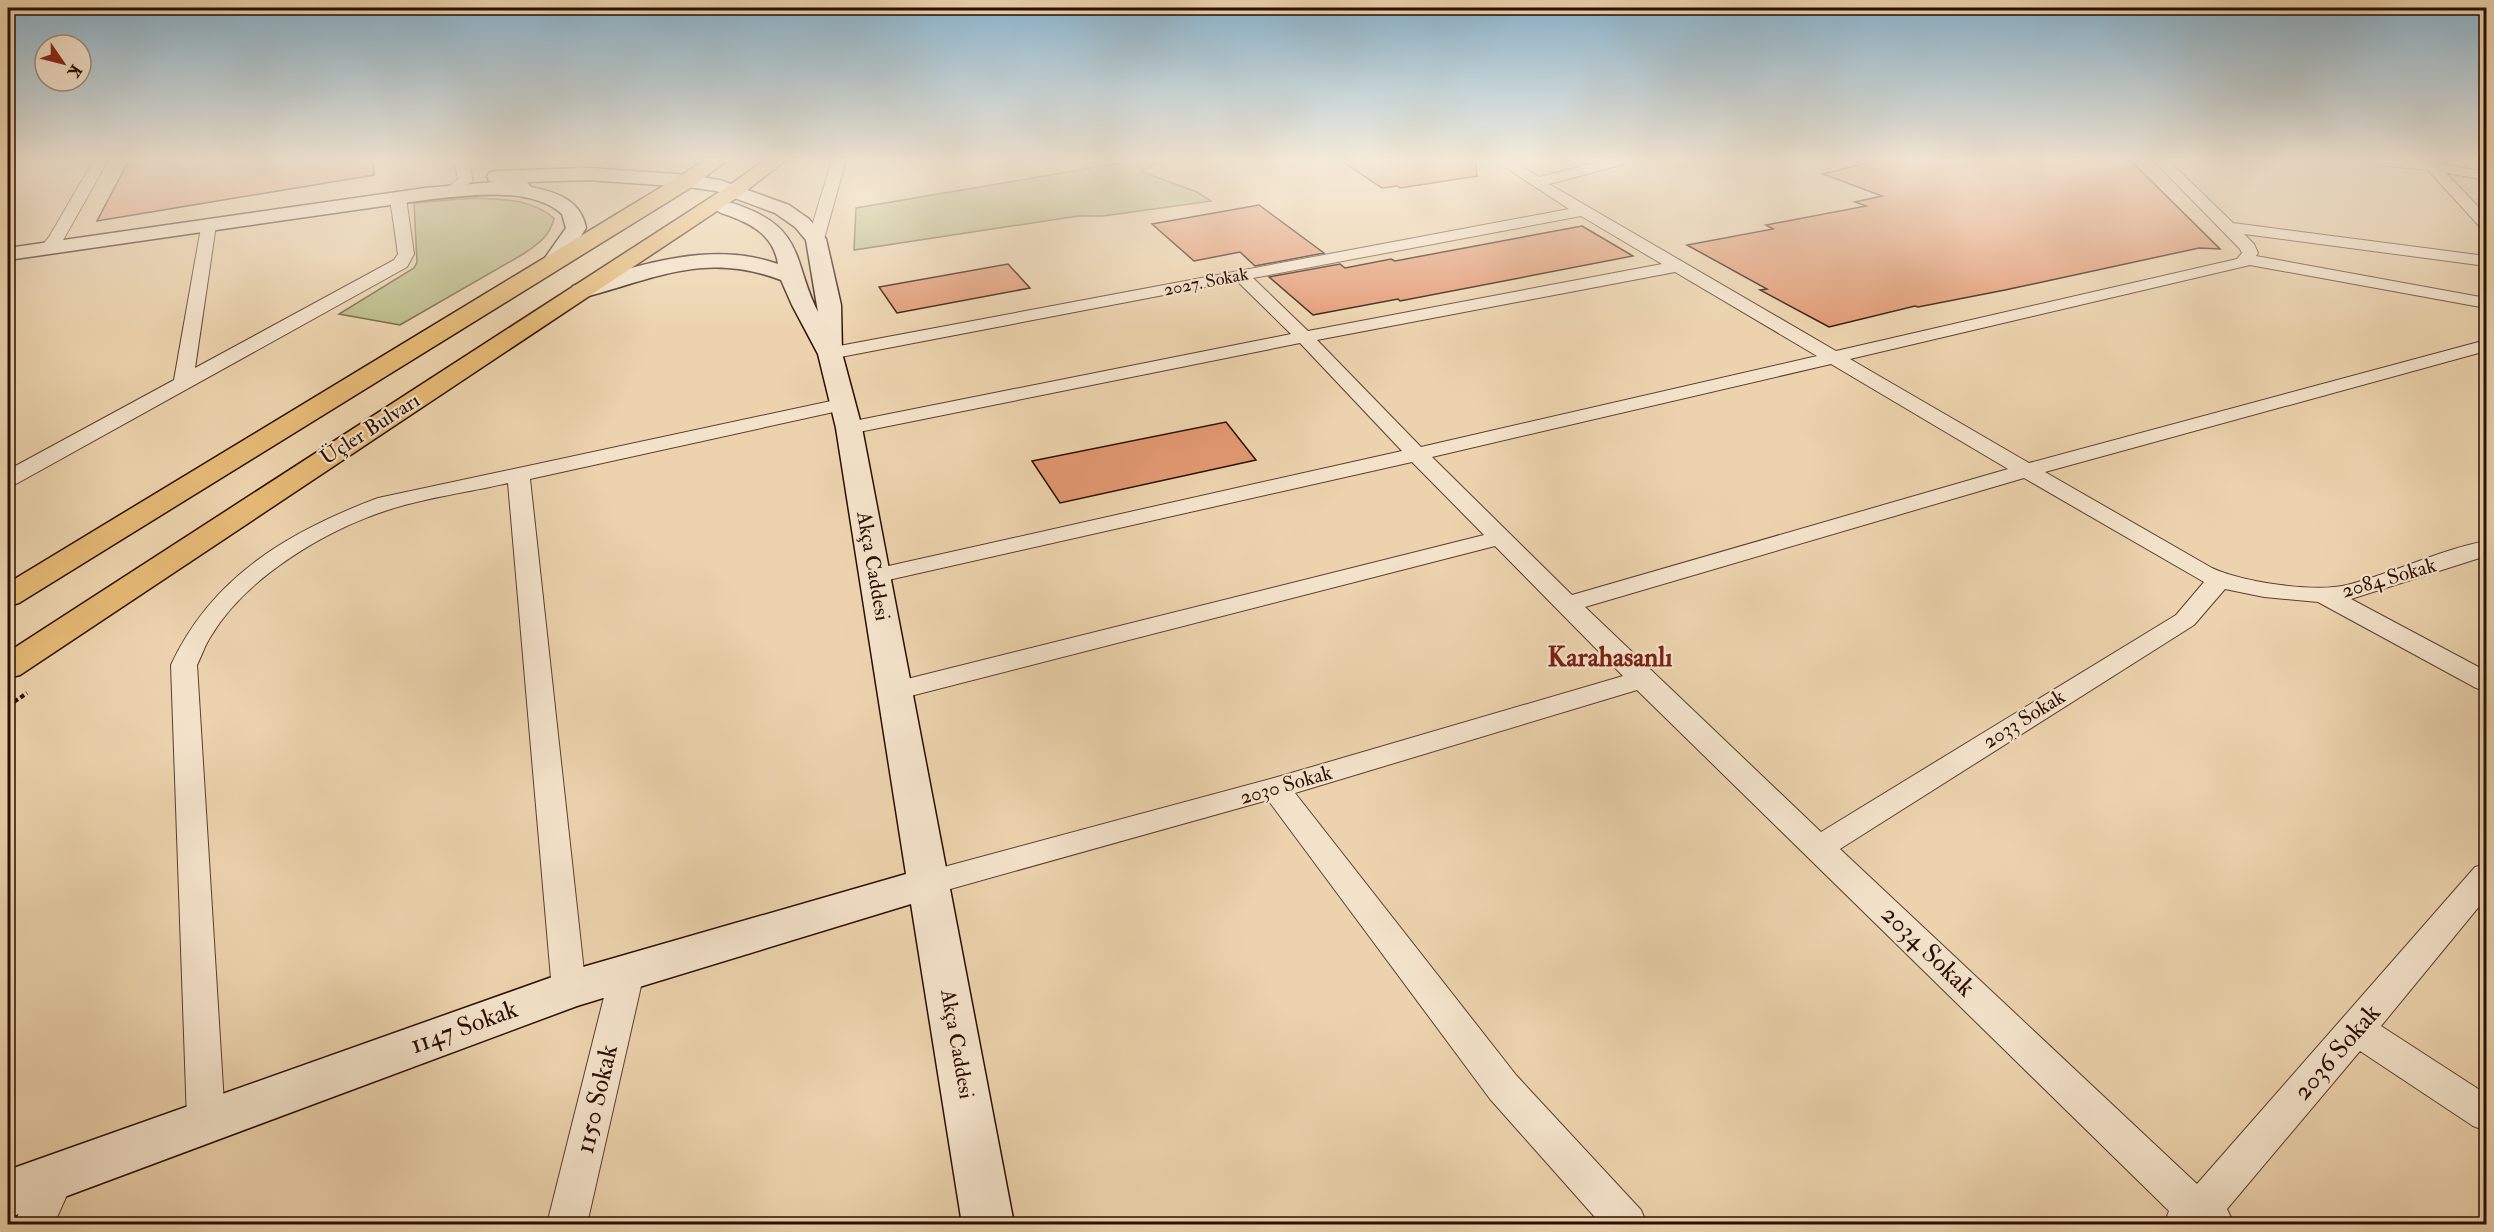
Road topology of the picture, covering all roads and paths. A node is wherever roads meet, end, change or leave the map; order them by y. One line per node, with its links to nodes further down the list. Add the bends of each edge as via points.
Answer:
1 (67, 217): 17 (street)
2 (242, 217): 17 (street)
3 (261, 217): 14 (street)
4 (401, 217): 32 (street, via 406,254 401,263)
5 (572, 217): 22 (street, via 576,228)
6 (628, 217): 22 (main road)
7 (695, 217): 26 (main road, Üçler Bulvarı)
8 (751, 217): 25 (street, via 772,232 786,250)
9 (793, 217): 16 (street)
10 (822, 217): 16 (street)
11 (1548, 217): 24 (street, 2027. Sokak)
12 (1594, 217): 23 (street, 2084 Sokak)
13 (2217, 217): 15 (street)
14 (208, 225): 17 (street); 32 (street)
15 (2228, 228): 20 (street, via 2248,247 2250,253); 21 (street)
16 (816, 238): 30 (street, Akça Caddesi, via 830,305)
17 (51, 244): 18 (street); 19 (street)
18 (8, 246)
19 (8, 254)
20 (2245, 259): 27 (street); 31 (street, via 2189,276)
21 (2487, 261)
22 (554, 262): 43 (main road)
23 (1678, 266): 28 (street); 31 (street, 2084 Sokak)
24 (1240, 275): 28 (street, 2034 Sokak); 30 (street, 2027. Sokak)
25 (791, 276): 26 (street, via 753,263 700,261 646,271); 30 (street)
26 (580, 291): 46 (main road, Üçler Bulvarı)
27 (2487, 303)
28 (1304, 337): 33 (street); 34 (street, 2034 Sokak)
29 (2487, 345): 35 (street)
30 (830, 353): 33 (street, Akça Caddesi)
31 (1836, 357): 34 (street); 35 (street, 2084 Sokak)
32 (183, 383): 37 (street)
33 (847, 416): 36 (street); 41 (street, Akça Caddesi)
34 (1416, 454): 38 (street, 2034 Sokak); 41 (street)
35 (2028, 470): 42 (street, 2084 Sokak); 45 (street)
36 (518, 473): 57 (street); 60 (street, via 386,503 332,525 270,560 223,603 199,633 184,665)
37 (8, 479)
38 (1500, 538): 45 (street, 2034 Sokak); 50 (street)
39 (2487, 548): 40 (street, 2084 Sokak)
40 (2475, 559): 44 (street, 2084 Sokak)
41 (875, 576): 50 (street, Akça Caddesi)
42 (2218, 580): 44 (street, 2084 Sokak); 53 (street, 2033 Sokak, via 2185,620)
43 (8, 596)
44 (2326, 596): 48 (street)
45 (1566, 605): 47 (street, 2034 Sokak)
46 (8, 667)
47 (1642, 679): 52 (street, 2030 Sokak); 53 (street, 2034 Sokak)
48 (2487, 682)
49 (36, 687): 51 (path)
50 (895, 691): 55 (street, Akça Caddesi)
51 (8, 706)
52 (1275, 788): 55 (street, 2030 Sokak); 67 (street, via 1503,1087)
53 (1820, 847): 63 (street, 2034 Sokak)
54 (2487, 876): 58 (street, 2036 Sokak)
55 (929, 884): 56 (street, 1147 Sokak); 66 (street, Akça Caddesi)
56 (627, 973): 57 (street, 1147 Sokak); 65 (street, 1150 Sokak)
57 (569, 990): 60 (street, 1147 Sokak)
58 (2357, 1029): 59 (street); 63 (street, 2036 Sokak)
59 (2487, 1114)
60 (206, 1120): 61 (street, 1147 Sokak)
61 (55, 1177): 62 (street, 1147 Sokak); 64 (street)
62 (8, 1194)
63 (2199, 1220)
64 (34, 1224)
65 (567, 1224)
66 (988, 1224)
67 (1627, 1224)

